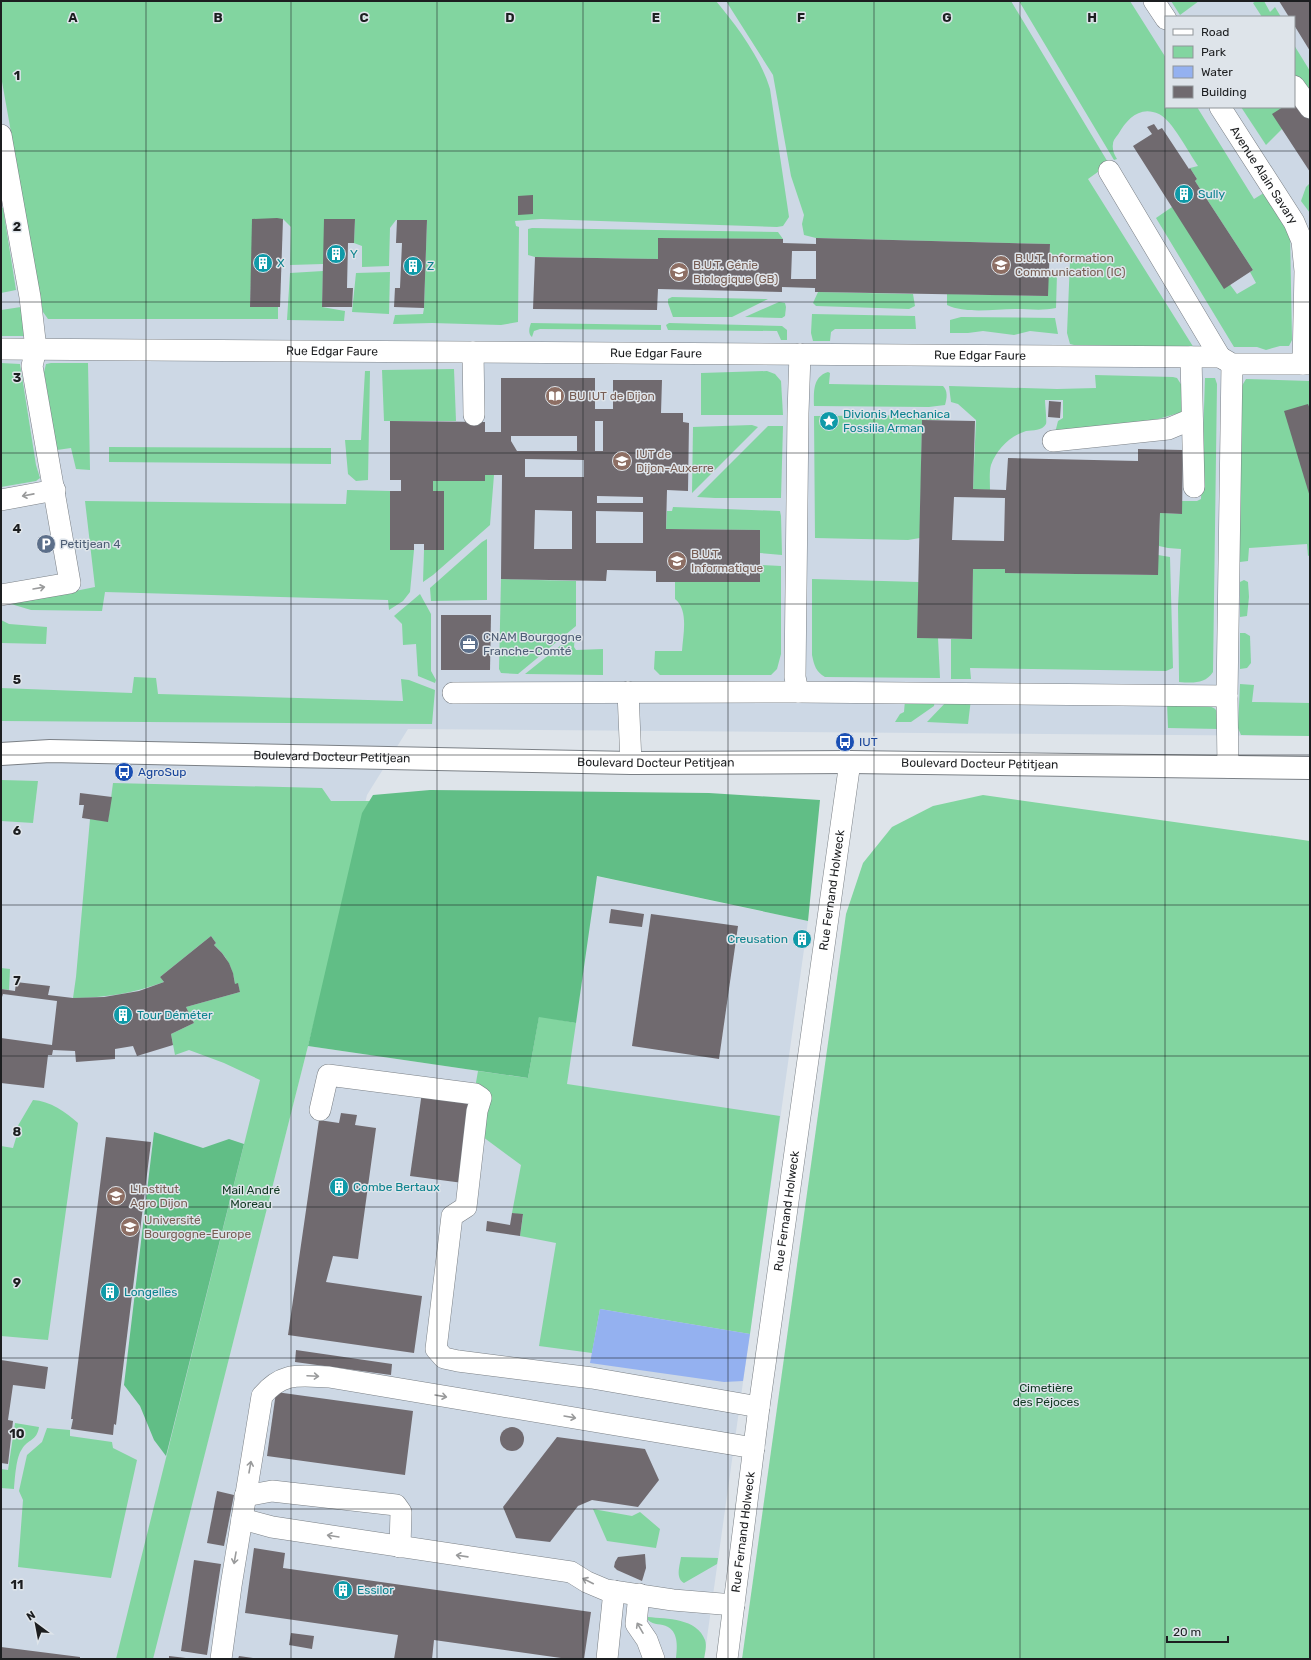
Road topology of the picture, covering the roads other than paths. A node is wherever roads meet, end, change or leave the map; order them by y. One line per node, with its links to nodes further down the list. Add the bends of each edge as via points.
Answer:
1 (1154, 1): 2 (street)
2 (1165, 18)
3 (1295, 87): 5 (street)
4 (1221, 108): 14 (street, Avenue Alain Savary, via 1294,222 1302,241)
5 (1310, 108)
6 (1, 135): 9 (street, via 30,297)
7 (1109, 171): 13 (street)
8 (1, 349): 9 (street, Rue Edgar Faure)
9 (36, 349): 10 (street, Rue Edgar Faure); 19 (street, via 32,366)
10 (473, 352): 11 (street, Rue Edgar Faure); 15 (street)
11 (800, 354): 12 (street, Rue Edgar Faure); 23 (street, via 795,677)
12 (1191, 357): 13 (street, Rue Edgar Faure); 16 (street)
13 (1226, 361): 14 (street, Rue Edgar Faure); 25 (street)
14 (1307, 364)
15 (474, 415)
16 (1192, 419): 17 (street, via 1168,429); 18 (street)
17 (1053, 441)
18 (1194, 487)
19 (54, 490): 20 (street, one-way to 20); 21 (street, one-way to 19, via 70,583)
20 (1, 500)
21 (1, 595)
22 (628, 692): 23 (street); 24 (street); 28 (street)
23 (798, 692): 25 (street)
24 (453, 693)
25 (1227, 696): 29 (street)
26 (1, 754): 28 (main road, Boulevard Docteur Petitjean, via 50,751)
27 (850, 762): 28 (main road, Boulevard Docteur Petitjean); 29 (main road, Boulevard Docteur Petitjean); 32 (street, Rue Fernand Holweck)
28 (631, 763)
29 (1228, 767): 30 (main road, Boulevard Docteur Petitjean)
30 (1310, 768)
31 (320, 1110): 32 (street, via 328,1075 475,1094 481,1098 477,1111 466,1208 452,1216 436,1349 444,1358 592,1378)
32 (759, 1407): 33 (street, Rue Fernand Holweck)
33 (754, 1448): 34 (street, one-way to 33, via 262,1396 272,1384 295,1375 329,1377); 39 (street, Rue Fernand Holweck)
34 (245, 1496): 35 (street); 36 (street, via 272,1491 396,1505 401,1512)
35 (242, 1519): 36 (street, one-way to 35, via 272,1527); 40 (street, one-way to 40)
36 (400, 1547): 37 (street, one-way to 36, via 587,1582 571,1572)
37 (614, 1591): 38 (street); 41 (street)
38 (639, 1594): 39 (street, via 673,1600); 42 (street, one-way to 38, via 647,1640 636,1624)
39 (734, 1605): 43 (street, Rue Fernand Holweck)
40 (221, 1659)
41 (607, 1659)
42 (654, 1659)
43 (727, 1659)

